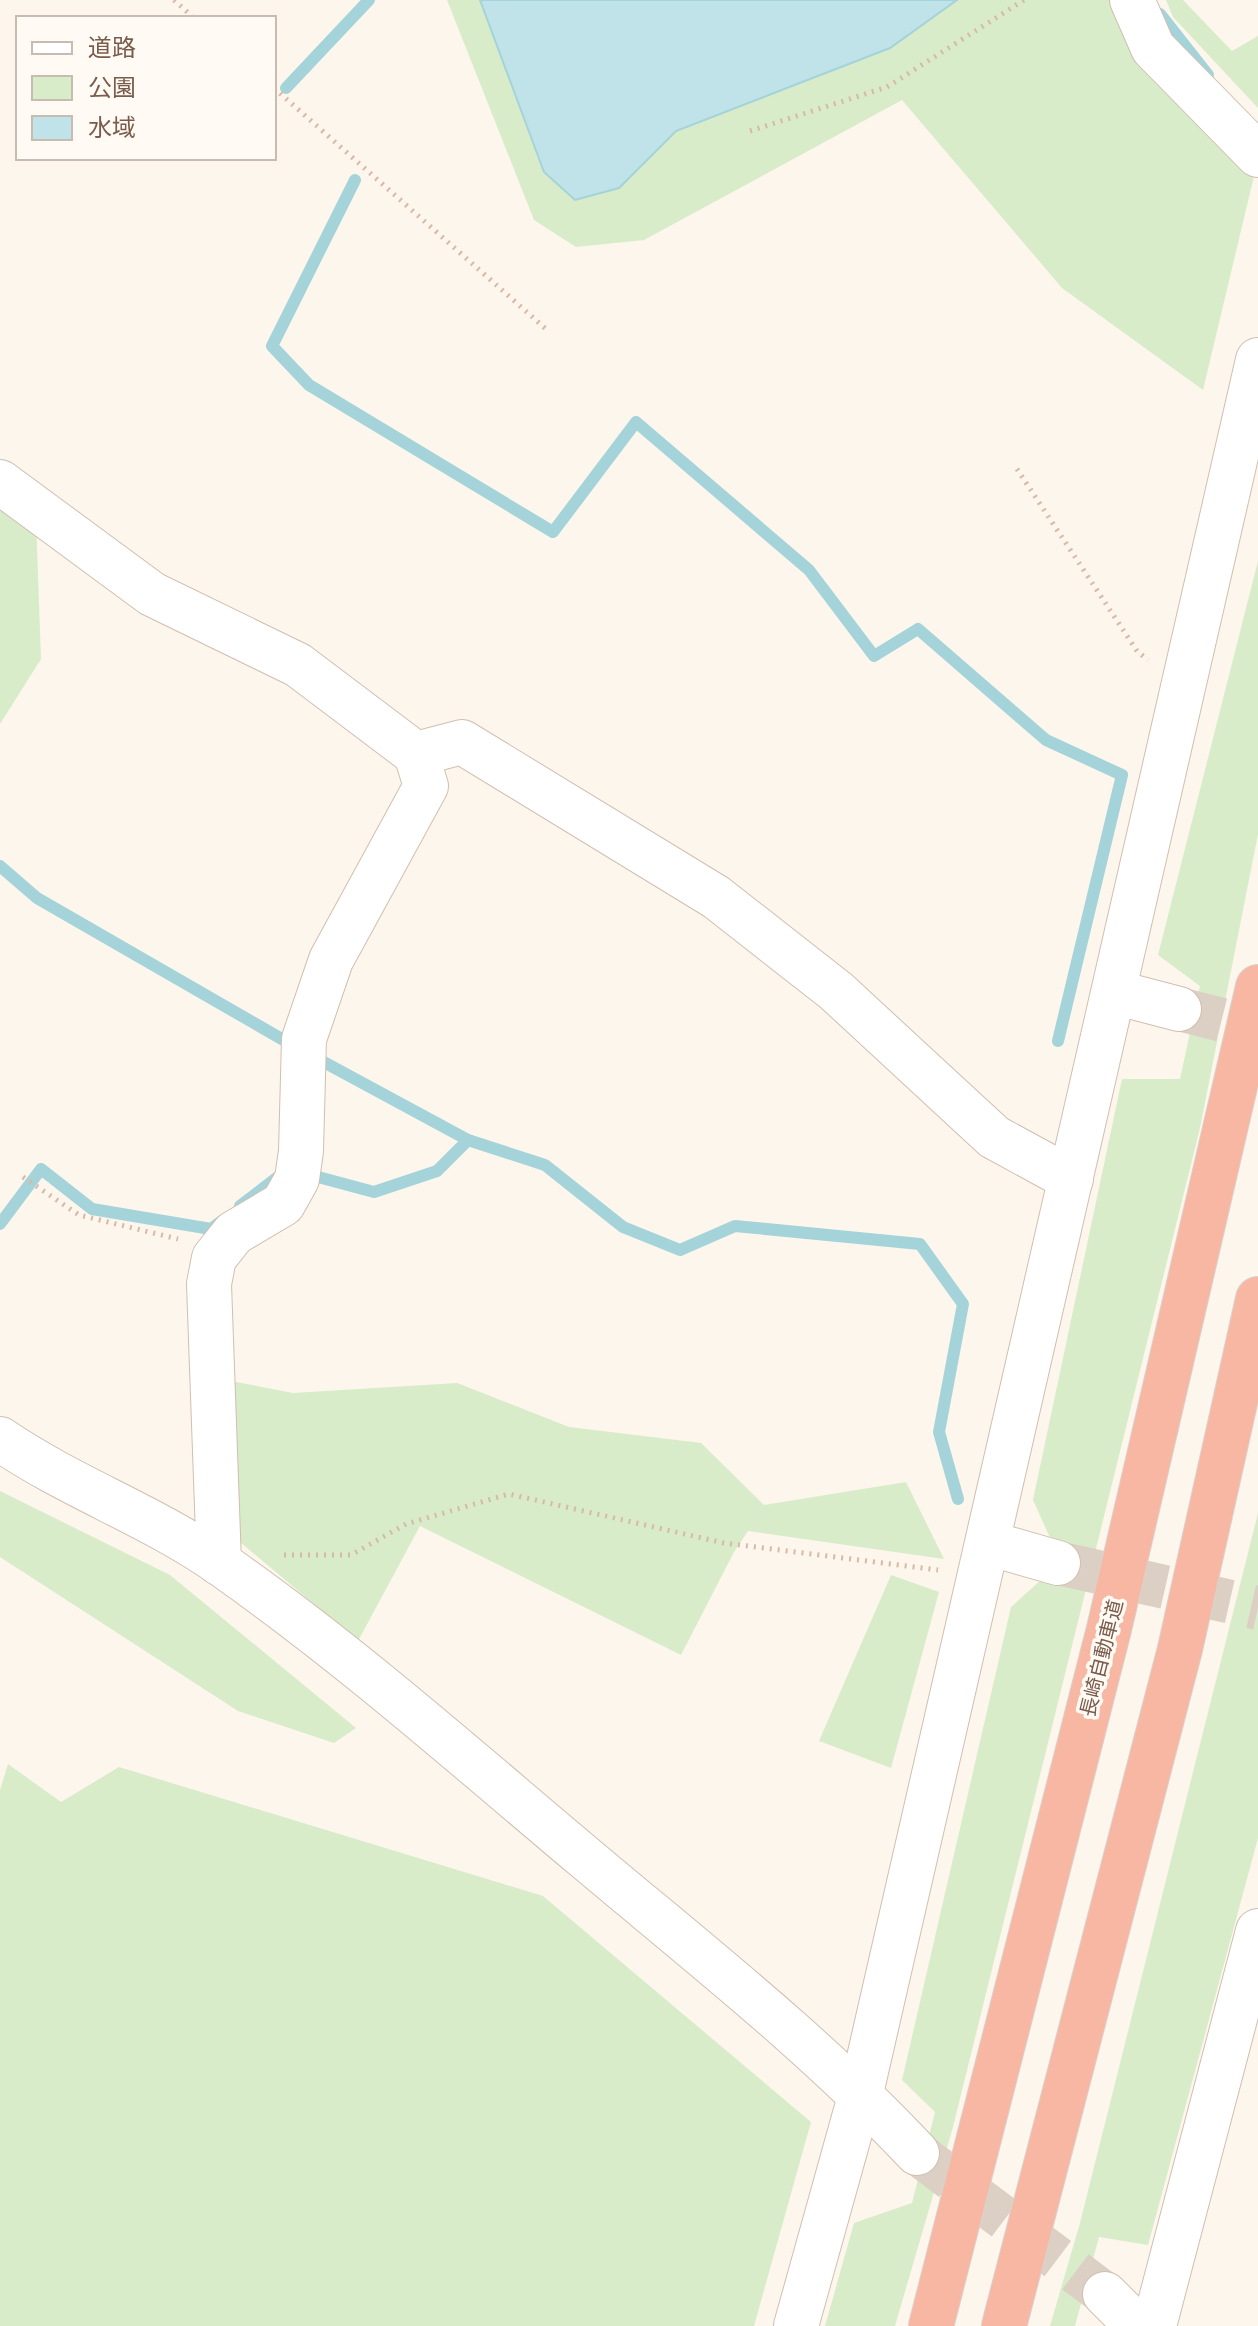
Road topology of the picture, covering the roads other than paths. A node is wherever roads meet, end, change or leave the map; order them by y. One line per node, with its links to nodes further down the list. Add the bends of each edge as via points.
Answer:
1 (1132, 0): 2 (street, via 1153,48)
2 (1258, 155)
3 (1258, 360): 7 (street)
4 (0, 482): 5 (street, via 152,594 298,665)
5 (416, 754): 9 (street, via 462,742 716,897 836,991 994,1137); 13 (street, via 426,786 331,960 304,1039 299,1165 283,1204 234,1233 214,1258 209,1284)
6 (1258, 987): 20 (highway, 長崎自動車道, via 1109,1629)
7 (1114, 992): 8 (street); 9 (street)
8 (1179, 1009)
9 (1071, 1179): 12 (street)
10 (1258, 1299): 21 (highway, via 1180,1649)
11 (0, 1439): 13 (street)
12 (988, 1543): 14 (street); 16 (street)
13 (219, 1563): 16 (street, via 366,1675)
14 (1058, 1563)
15 (1258, 1931): 23 (street)
16 (861, 2093): 17 (street); 19 (street)
17 (917, 2153)
18 (1105, 2294): 22 (street)
19 (796, 2326)
20 (931, 2326)
21 (1004, 2326)
22 (1137, 2326)
23 (1154, 2326)

